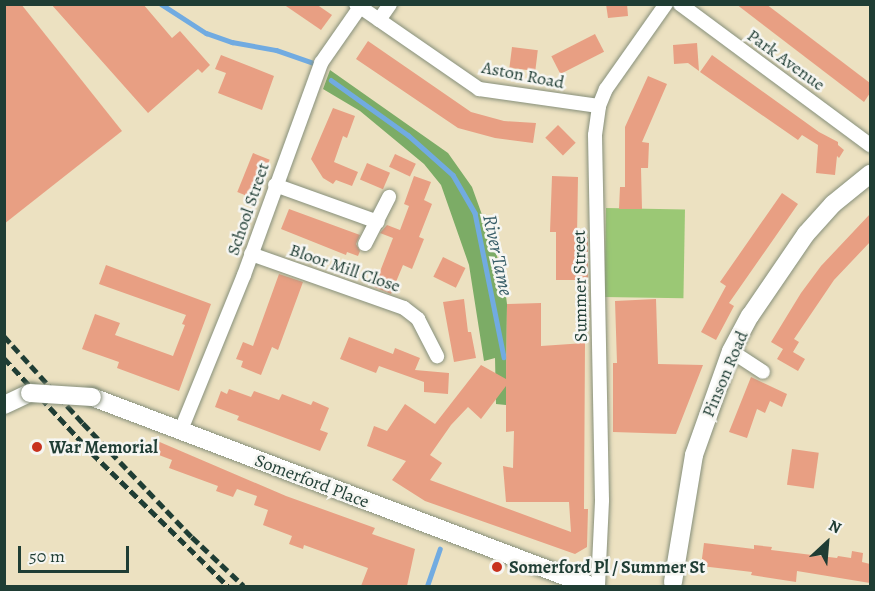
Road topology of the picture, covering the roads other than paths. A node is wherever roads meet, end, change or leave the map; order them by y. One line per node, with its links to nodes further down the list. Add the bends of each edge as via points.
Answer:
1 (390, 4): 5 (street)
2 (666, 4): 6 (street, Summer Street, via 606,89)
3 (680, 4): 7 (street, Park Avenue)
4 (358, 6): 5 (street, Aston Road); 9 (street, School Street, via 321,63)
5 (379, 20): 6 (street, Aston Road, via 479,89)
6 (599, 106): 23 (street, Summer Street, via 595,135 602,500)
7 (870, 145)
8 (870, 174): 14 (main road, Pinson Road, via 833,204 806,234)
9 (275, 184): 11 (street); 13 (street, School Street)
10 (389, 197): 11 (street)
11 (378, 222): 12 (street)
12 (365, 244)
13 (251, 254): 15 (street, Bloor Mill Close, via 404,308 418,318); 20 (street, School Street)
14 (731, 351): 16 (street); 21 (main road, Pinson Road, via 694,455)
15 (437, 356)
16 (763, 372)
17 (4, 389): 18 (main road, Somerford Place)
18 (30, 393): 19 (main road); 20 (main road, Somerford Place, bridge, via 92,397)
19 (4, 405)
20 (181, 430): 22 (main road, Somerford Place)
21 (672, 585)
22 (591, 586)
23 (598, 586)

